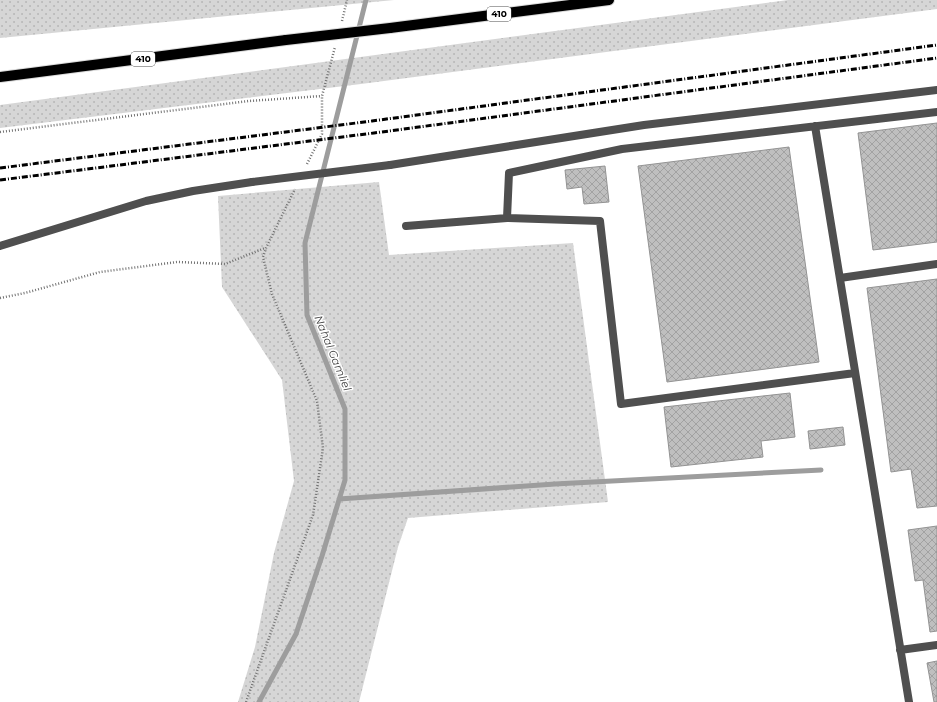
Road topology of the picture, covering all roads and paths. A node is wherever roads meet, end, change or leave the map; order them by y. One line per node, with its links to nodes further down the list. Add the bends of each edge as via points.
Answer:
1 (609, 0): 2 (main road, 410, bridge)
2 (0, 77)
3 (937, 90): 11 (street, bridge, via 644,125 390,165 193,191 146,201)
4 (937, 112): 5 (street)
5 (815, 126): 9 (street, via 622,148 509,173); 14 (street)
6 (0, 132): 7 (path, via 248,101 322,96 322,134)
7 (304, 169)
8 (297, 183): 12 (path)
9 (507, 218): 10 (street); 16 (street, via 600,221 621,404)
10 (406, 226)
11 (0, 246)
12 (266, 248): 15 (path, via 225,264 176,262 100,272); 19 (path, via 263,257 272,294 317,401 323,448 313,514)
13 (937, 264): 14 (street)
14 (840, 278): 16 (street)
15 (0, 298)
16 (855, 373): 18 (street)
17 (937, 645): 18 (street)
18 (900, 650): 20 (street)
19 (246, 702)
20 (908, 702)

